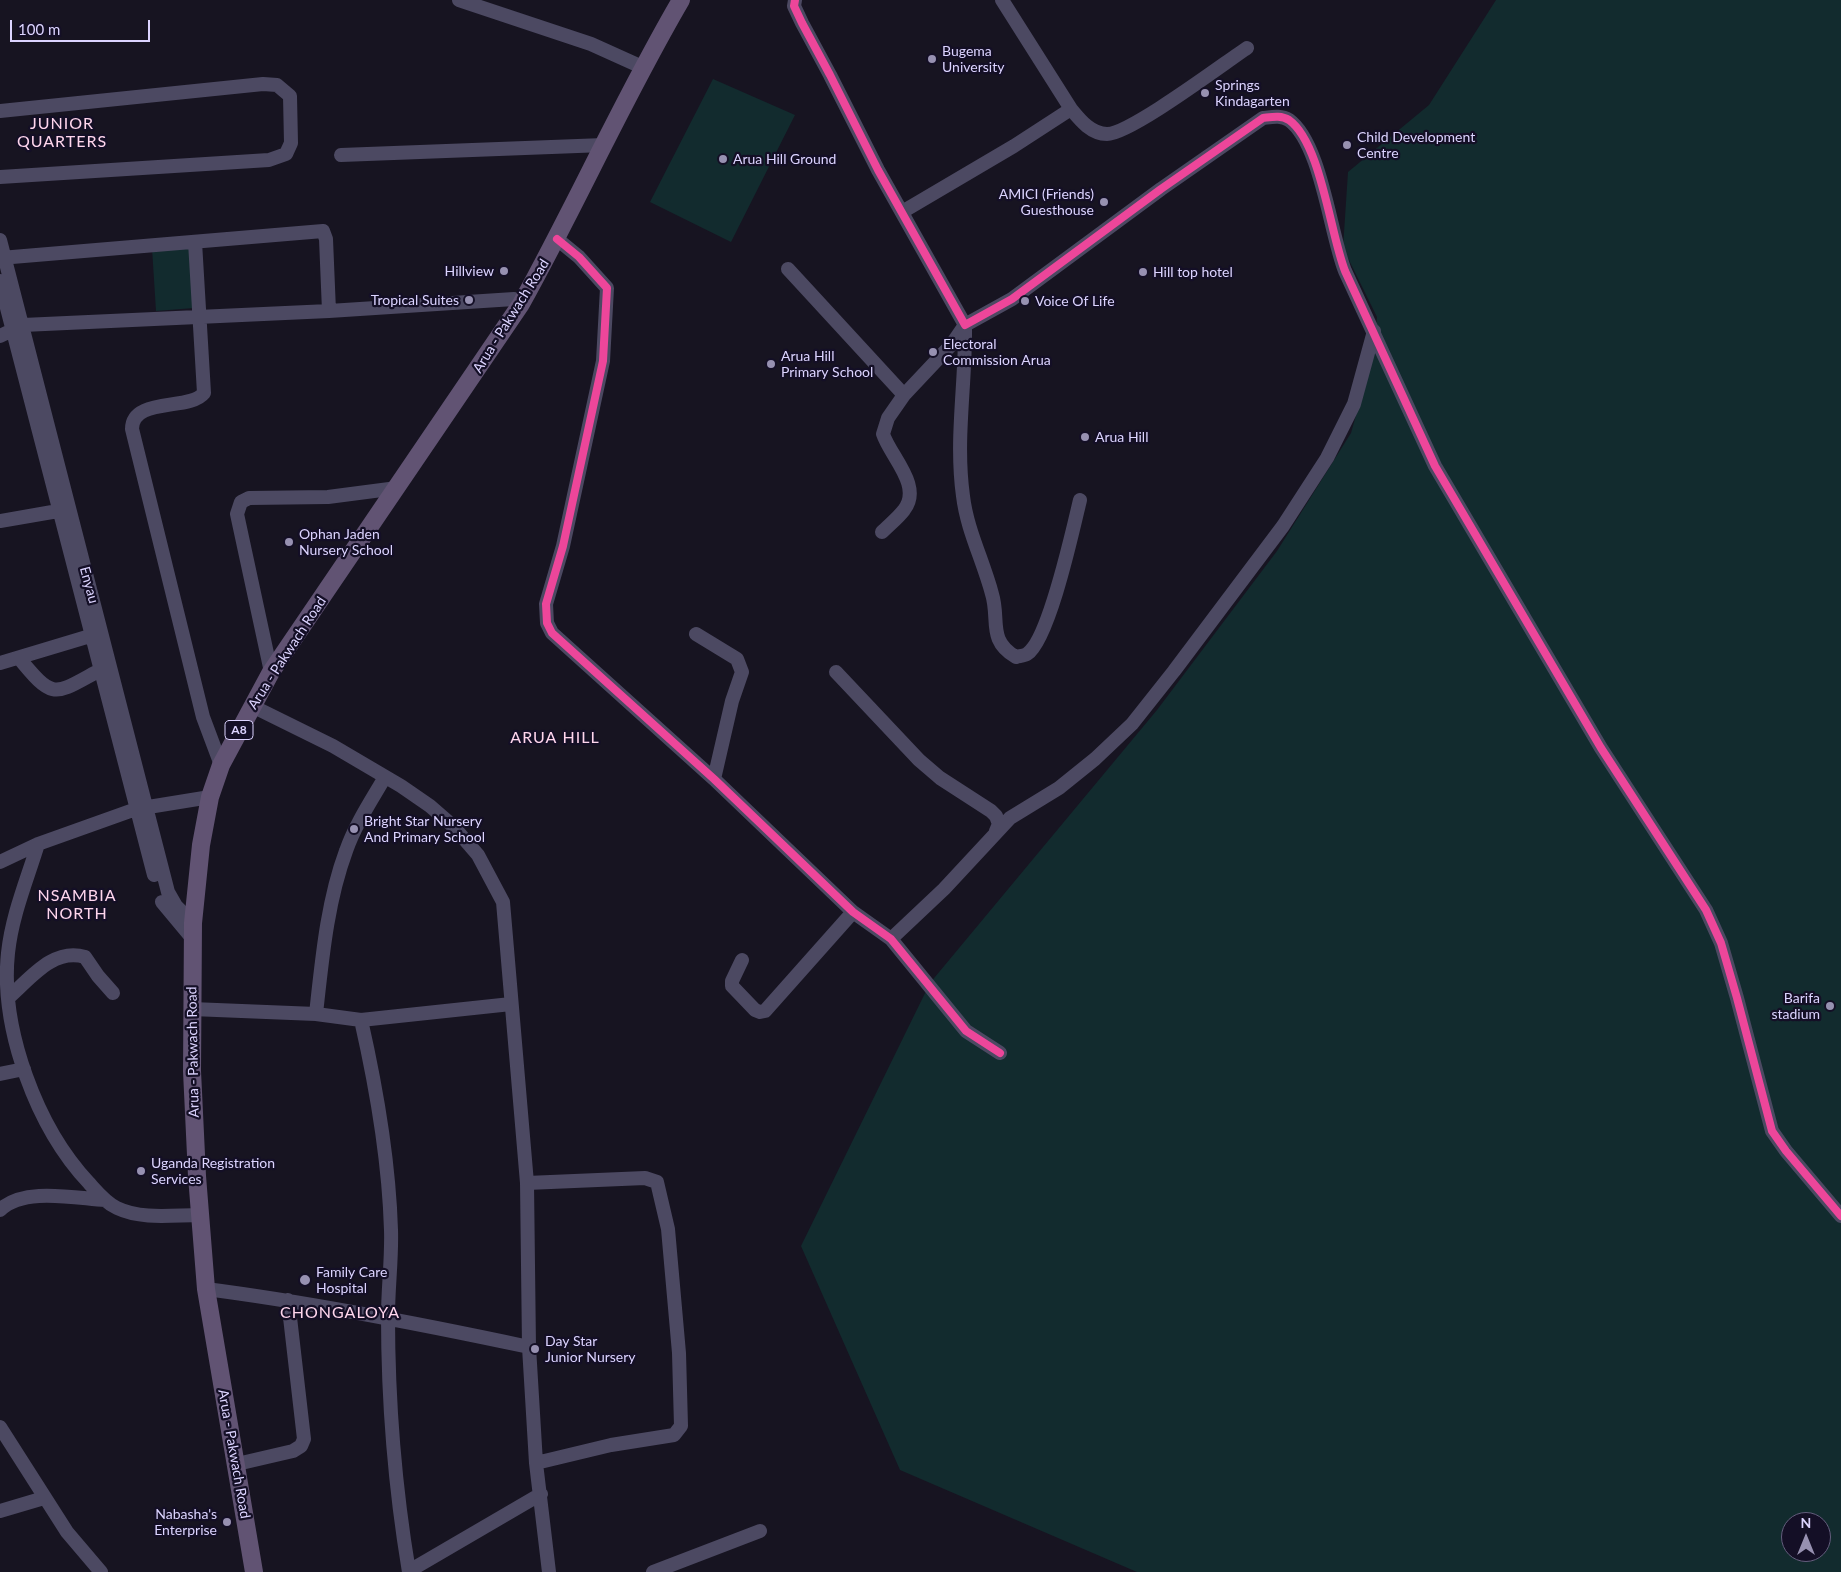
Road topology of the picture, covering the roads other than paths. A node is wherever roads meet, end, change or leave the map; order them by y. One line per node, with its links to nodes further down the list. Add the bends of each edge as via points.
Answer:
1 (459, 0): 6 (street, via 591,44)
2 (682, 0): 6 (main road, Arua - Pakwach Road / A8)
3 (795, 0): 12 (street, via 794,6 802,23)
4 (1002, 0): 7 (street)
5 (1247, 48): 7 (street, via 1121,131 1106,134 1092,130)
6 (642, 67): 9 (main road, Arua - Pakwach Road / A8)
7 (1071, 109): 12 (street)
8 (0, 111): 11 (street, via 277,85 290,96 291,143 286,154 269,160)
9 (604, 145): 10 (street); 13 (main road, Arua - Pakwach Road / A8)
10 (341, 154)
11 (0, 177)
12 (902, 212): 22 (street)
13 (557, 239): 19 (main road, Arua - Pakwach Road / A8); 42 (street, via 579,256 607,288 603,362 563,546 546,604 547,623 552,633)
14 (0, 240): 16 (street, Enyau)
15 (195, 242): 16 (street); 20 (street, via 323,231); 21 (street)
16 (2, 257): 23 (street, Enyau)
17 (788, 269): 26 (street)
18 (0, 281): 23 (street, Enyau)
19 (521, 304): 20 (street, via 514,299); 27 (main road, Arua - Pakwach Road / A8)
20 (329, 311): 21 (street)
21 (200, 317): 23 (street); 40 (street, via 204,393 178,404 142,412 132,424 132,429 203,717)
22 (965, 325): 24 (street, via 1012,299 1263,118 1278,116 1288,120 1300,132 1315,164 1336,250); 26 (street, via 952,344); 28 (street, via 960,467 963,497 969,528 993,594 997,640 1005,651 1016,657 1027,654 1035,644 1049,612)
23 (18, 327): 25 (street); 29 (street, Enyau); 32 (street, Enyau)
24 (1374, 331): 45 (street, via 1345,426 1283,526 1212,622 1132,724 1084,769 1010,818); 65 (street, via 1435,466 1601,748 1706,910 1737,998 1772,1131)
25 (0, 336)
26 (904, 395): 31 (street, via 888,418 882,434 908,480 909,502)
27 (397, 488): 37 (main road, Arua - Pakwach Road / A8); 37 (street, via 328,497 249,498 241,502 237,514)
28 (1080, 500)
29 (58, 512): 30 (street); 32 (street, Enyau)
30 (0, 521)
31 (882, 532)
32 (96, 634): 34 (street); 36 (street, Enyau); 44 (street, Enyau)
33 (696, 634): 42 (street, via 737,659 742,672)
34 (19, 658): 35 (street); 36 (street, via 39,683 53,690 70,687)
35 (0, 663)
36 (100, 670): 44 (street, Enyau)
37 (271, 672): 39 (main road, Arua - Pakwach Road / A8)
38 (836, 672): 45 (street, via 930,770 996,816 999,824)
39 (252, 706): 40 (main road, Arua - Pakwach Road / A8); 41 (street)
40 (221, 765): 43 (main road, Arua - Pakwach Road / A8)
41 (385, 777): 54 (street, via 454,826 489,872 503,902); 56 (street, via 345,853 327,934)
42 (714, 779): 48 (street)
43 (210, 797): 44 (street); 49 (main road, Arua - Pakwach Road / A8)
44 (141, 808): 46 (street); 49 (street, Enyau, via 168,892)
45 (996, 831): 50 (street, via 944,889)
46 (38, 844): 47 (street); 53 (street, via 13,922 7,955)
47 (0, 862)
48 (853, 912): 50 (street); 51 (street, via 765,1011 755,1010 732,986)
49 (192, 930): 55 (main road, Arua - Pakwach Road / A8)
50 (890, 939): 58 (street, via 966,1031)
51 (742, 960)
52 (113, 993): 53 (street, via 85,957 70,956 49,962)
53 (8, 998): 59 (street, via 16,1046)
54 (511, 1004): 57 (street); 61 (street)
55 (192, 1009): 56 (street); 64 (main road, Arua - Pakwach Road / A8)
56 (316, 1014): 57 (street)
57 (361, 1020): 68 (street, via 376,1096 388,1188 391,1230)
58 (1000, 1052)
59 (24, 1069): 60 (street); 62 (street, via 43,1116 63,1152)
60 (0, 1074)
61 (527, 1183): 69 (street); 71 (street, via 645,1178 656,1182 666,1214 674,1276 681,1392 681,1426 674,1435 611,1445)
62 (105, 1200): 63 (street, via 35,1196 14,1199); 64 (street, via 116,1208 144,1215)
63 (0, 1210)
64 (200, 1215): 66 (main road, Arua - Pakwach Road / A8)
65 (1841, 1216)
66 (206, 1289): 67 (street); 72 (main road, Arua - Pakwach Road / A8)
67 (288, 1300): 68 (street); 72 (street, via 304,1439 301,1446 293,1451)
68 (388, 1317): 69 (street); 77 (street, via 399,1507)
69 (528, 1347): 71 (street)
70 (0, 1428): 74 (street)
71 (536, 1463): 73 (street)
72 (237, 1464): 79 (main road, Arua - Pakwach Road / A8)
73 (541, 1494): 77 (street); 80 (street)
74 (44, 1498): 75 (street); 78 (street, via 67,1532)
75 (0, 1511)
76 (760, 1531): 81 (street)
77 (409, 1571)
78 (101, 1572)
79 (254, 1572)
80 (548, 1572)
81 (653, 1572)

